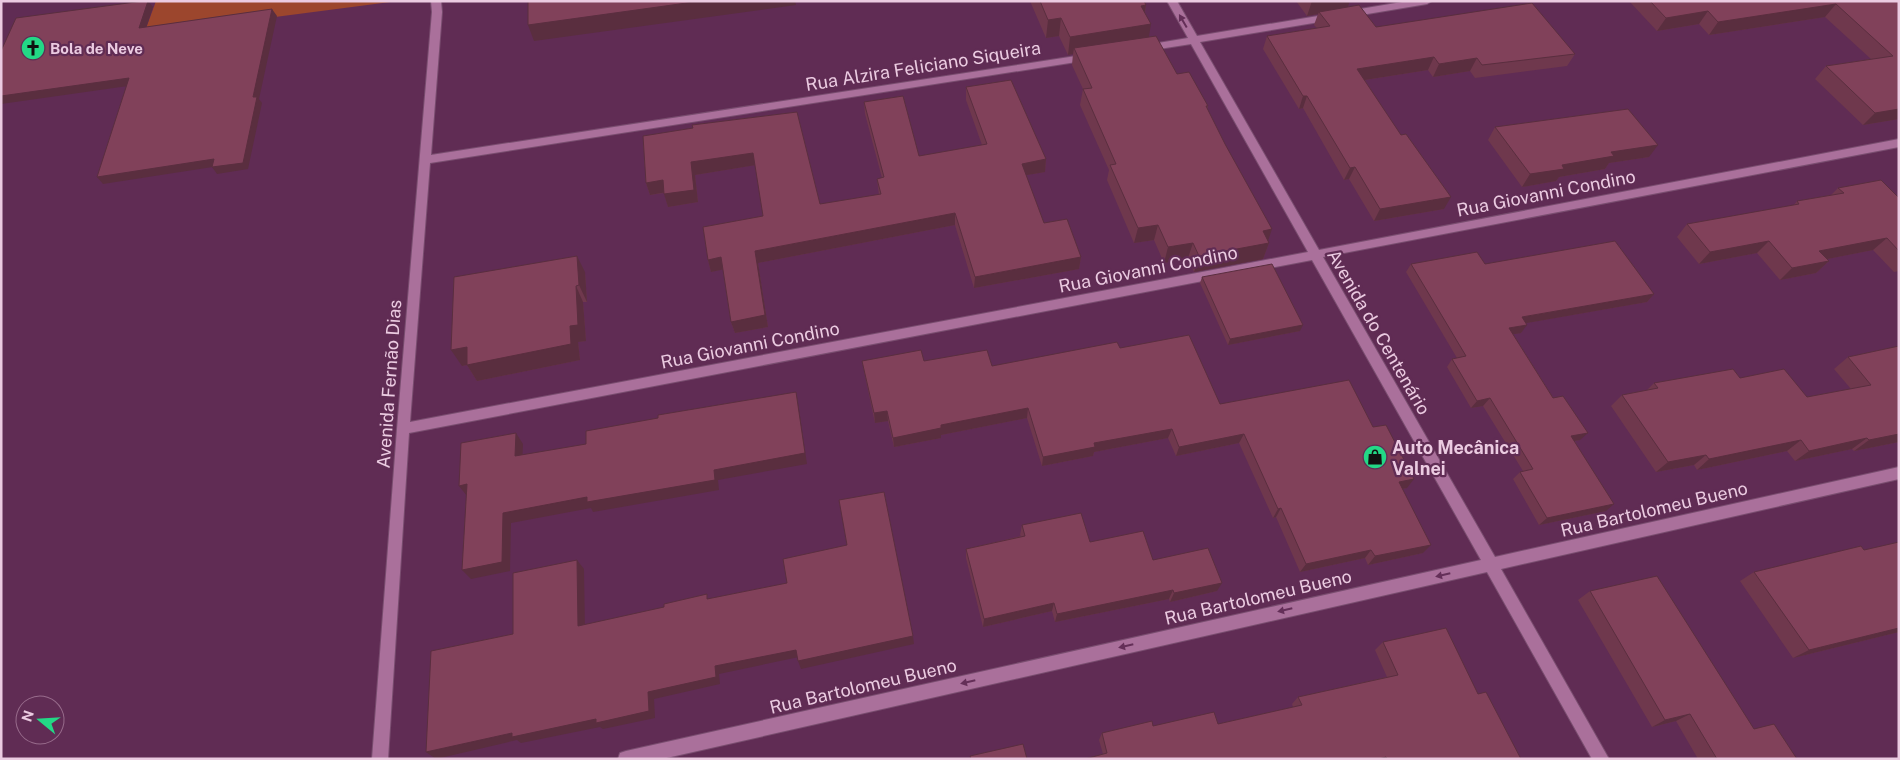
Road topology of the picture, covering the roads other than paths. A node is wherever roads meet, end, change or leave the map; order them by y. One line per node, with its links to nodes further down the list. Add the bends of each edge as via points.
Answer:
1 (1172, 1): 4 (street, Avenida do Centenário, one-way to 1)
2 (1427, 1): 4 (street)
3 (438, 5): 8 (street, Avenida Fernão Dias)
4 (1194, 40): 5 (street); 9 (street, Avenida do Centenário)
5 (1135, 50)
6 (1095, 56): 8 (street, Rua Alzira Feliciano Siqueira)
7 (1899, 143): 9 (street, Rua Giovanni Condino)
8 (424, 160): 10 (street, Avenida Fernão Dias)
9 (1315, 254): 10 (street, Rua Giovanni Condino); 12 (street, Avenida do Centenário)
10 (403, 429): 13 (street, Avenida Fernão Dias)
11 (1899, 473): 12 (street, Rua Bartolomeu Bueno)
12 (1491, 564): 14 (street, Rua Bartolomeu Bueno, one-way to 14); 15 (street, Avenida do Centenário)
13 (380, 759)
14 (626, 759)
15 (1601, 759)

